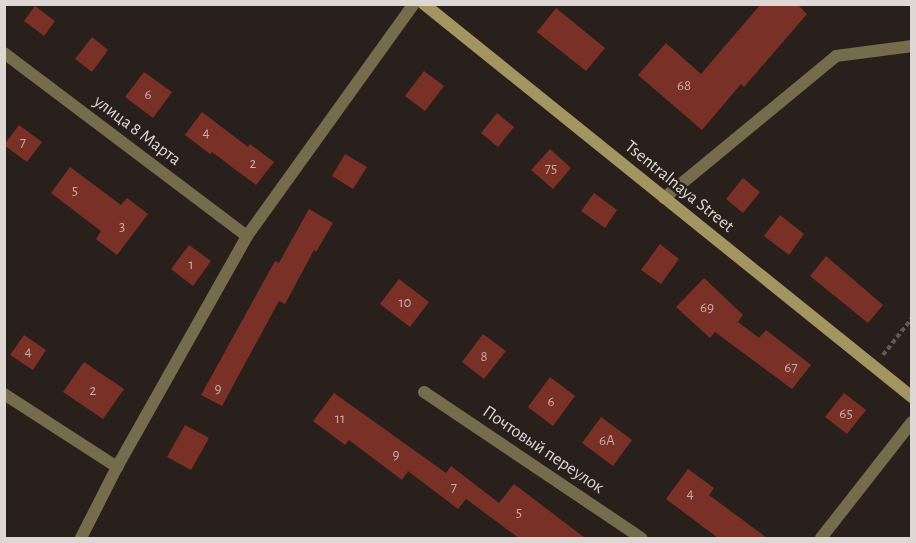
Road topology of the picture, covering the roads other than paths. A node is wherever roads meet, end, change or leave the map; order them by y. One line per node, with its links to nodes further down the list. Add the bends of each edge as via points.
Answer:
1 (414, 4): 6 (street)
2 (424, 4): 5 (main road, Tsentralnaya Street)
3 (912, 46): 5 (street, via 836,56)
4 (4, 53): 6 (street, улица 8 Марта)
5 (664, 198): 9 (main road, Tsentralnaya Street)
6 (247, 236): 11 (street)
7 (424, 392): 13 (street, Почтовый переулок)
8 (4, 394): 11 (street)
9 (912, 397)
10 (912, 422): 14 (street)
11 (117, 467): 12 (street)
12 (81, 538)
13 (641, 538)
14 (821, 538)

